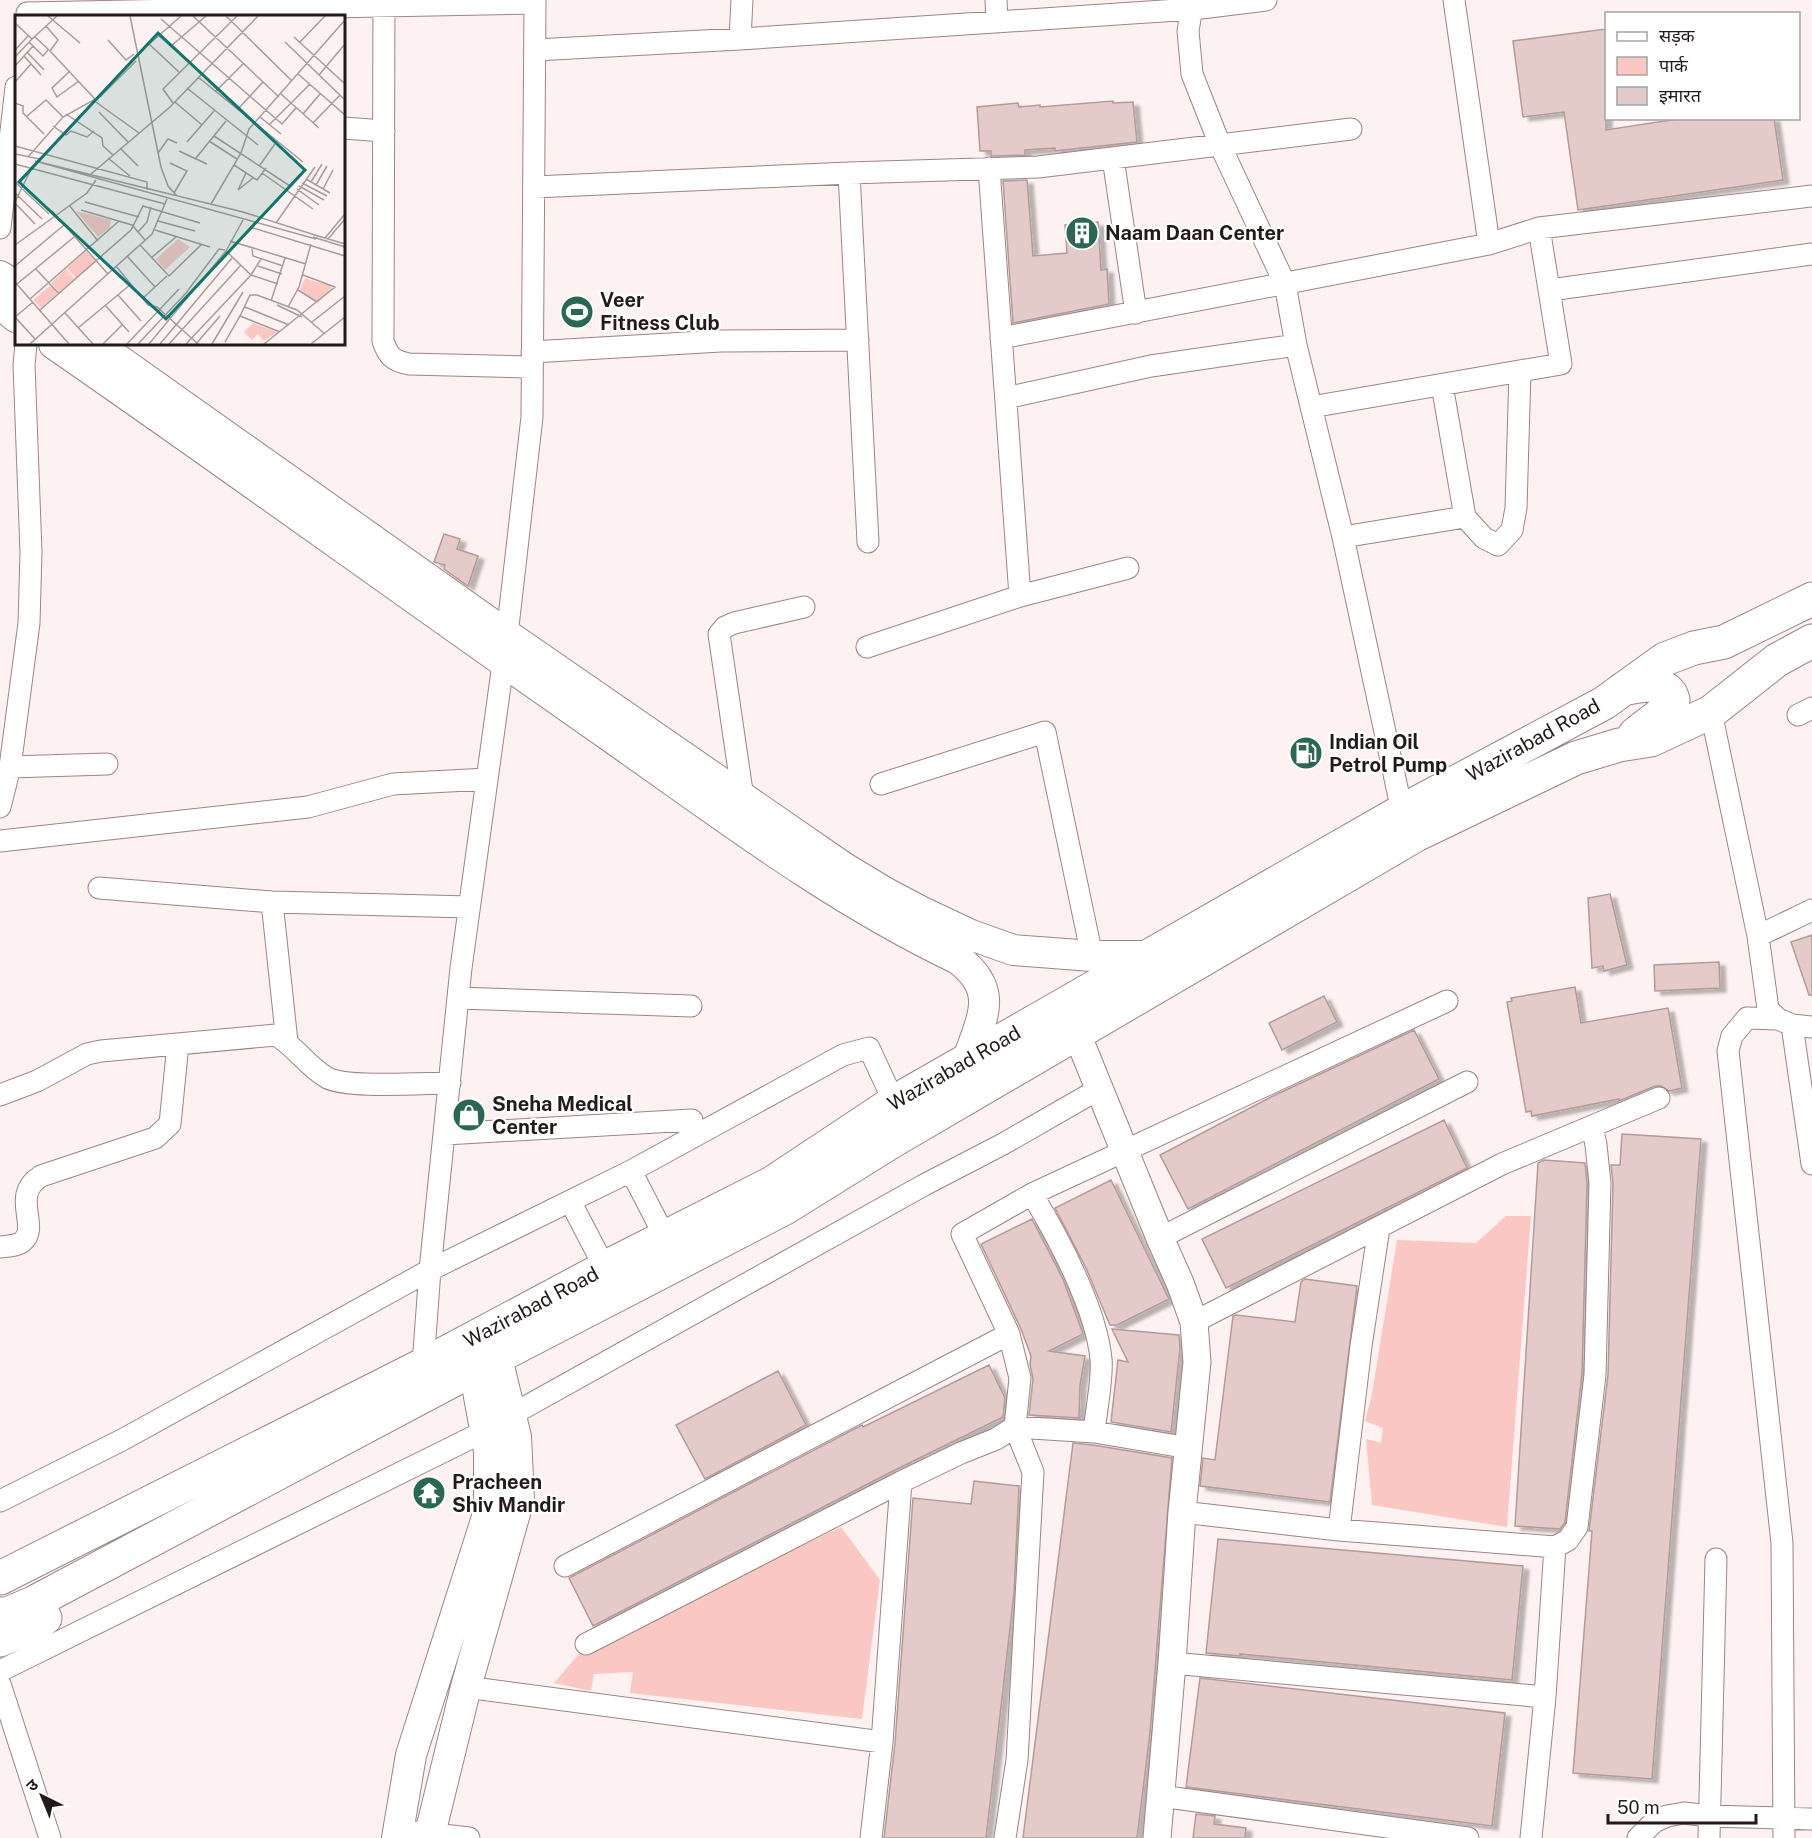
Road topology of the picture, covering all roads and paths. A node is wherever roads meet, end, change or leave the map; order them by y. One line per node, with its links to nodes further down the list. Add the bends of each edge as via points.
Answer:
1 (742, 0): 11 (street)
2 (996, 0): 10 (street)
3 (1266, 0): 7 (street)
4 (1454, 0): 26 (street)
5 (535, 1): 6 (street); 12 (street)
6 (384, 3): 8 (street); 16 (street)
7 (1193, 5): 10 (street); 18 (street, via 1188,31 1192,74)
8 (167, 6): 9 (street)
9 (27, 10)
10 (997, 22): 11 (street)
11 (740, 39): 12 (street)
12 (535, 50): 22 (street)
13 (15, 102): 17 (street)
14 (345, 128): 16 (street)
15 (1351, 129): 18 (street)
16 (384, 131): 39 (street, via 383,341 388,354 397,362 409,364)
17 (13, 132): 24 (street)
18 (1220, 145): 19 (street); 28 (street)
19 (1113, 158): 20 (street); 32 (street)
20 (989, 168): 21 (street); 33 (street)
21 (849, 173): 22 (street); 34 (street)
22 (534, 187): 39 (street)
23 (1812, 196): 25 (street)
24 (0, 228)
25 (1539, 228): 26 (street); 30 (street)
26 (1489, 244): 28 (street)
27 (1812, 254): 30 (street)
28 (1285, 285): 32 (street); 38 (street)
29 (5, 287): 31 (main road)
30 (1550, 291): 40 (street, via 1561,364)
31 (15, 314)
32 (1136, 314): 33 (street)
33 (1001, 339): 42 (street)
34 (858, 340): 39 (street, via 720,341); 47 (street)
35 (26, 345): 59 (street, via 30,595)
36 (56, 345): 44 (main road)
37 (97, 345): 44 (main road)
38 (1296, 345): 42 (street, via 1150,366); 43 (street)
39 (532, 360): 54 (street, via 532,417)
40 (1520, 371): 41 (street); 45 (street, via 1512,530 1498,545 1484,538)
41 (1442, 384): 43 (street); 45 (street)
42 (1006, 398): 49 (street)
43 (1311, 407): 46 (street)
44 (286, 492): 54 (main road)
45 (1465, 517): 46 (street)
46 (1344, 537): 64 (street)
47 (868, 542)
48 (1128, 568): 49 (street)
49 (1020, 596): 53 (street)
50 (1812, 599): 55 (highway, Wazirabad Road, via 1724,642 1665,659)
51 (804, 608): 62 (street, via 734,623 719,634)
52 (1812, 641): 56 (highway, Wazirabad Road, via 1777,660)
53 (867, 647)
54 (505, 648): 60 (street); 62 (main road); 80 (main road, via 749,834 875,917 969,968 984,993 985,1010)
55 (1623, 689): 57 (highway, via 1650,684 1666,689 1673,700 1666,710); 64 (highway, Wazirabad Road)
56 (1711, 712): 57 (highway, Wazirabad Road, via 1652,740); 70 (street)
57 (1619, 745): 77 (highway, Wazirabad Road, via 1576,758 1416,835)
58 (107, 764): 59 (street)
59 (10, 767): 63 (street)
60 (487, 779): 65 (street, via 393,784 308,807); 68 (street)
61 (881, 784): 71 (street, via 1045,732)
62 (743, 798): 71 (main road, via 868,883 971,935 1013,950)
63 (0, 807)
64 (1402, 811): 72 (highway, Wazirabad Road)
65 (0, 841)
66 (99, 888): 67 (street)
67 (272, 902): 68 (street); 78 (street)
68 (469, 907): 73 (street)
69 (1812, 910): 70 (street)
70 (1758, 936): 76 (street, via 1768,1009)
71 (1092, 956): 72 (main road)
72 (1149, 956): 80 (highway, Wazirabad Road)
73 (458, 998): 75 (street); 82 (street)
74 (1447, 1001): 90 (street)
75 (691, 1006)
76 (1794, 1024): 91 (street); 133 (street, via 1747,1018 1732,1036 1728,1051 1782,1543)
77 (1077, 1034): 83 (street); 103 (highway, Wazirabad Road, via 785,1208)
78 (287, 1042): 79 (street, via 276,1035); 82 (street, via 334,1082)
79 (178, 1044): 84 (street, via 87,1054 51,1075); 98 (street, via 170,1124 155,1137 33,1181 26,1196 25,1240)
80 (968, 1059): 86 (highway, Wazirabad Road)
81 (1467, 1082): 97 (street)
82 (450, 1083): 89 (street)
83 (1099, 1089): 90 (street); 105 (street)
84 (0, 1095)
85 (1659, 1098): 88 (street)
86 (894, 1102): 92 (street, via 869,1048 843,1054); 96 (highway, Wazirabad Road, via 772,1183)
87 (692, 1120): 89 (street)
88 (1592, 1126): 95 (street, via 1502,1164); 115 (street, via 1600,1183 1595,1375 1577,1527 1568,1540)
89 (445, 1134): 100 (street)
90 (1124, 1150): 93 (street); 97 (street)
91 (1812, 1164)
92 (631, 1171): 94 (street); 96 (street)
93 (1032, 1194): 102 (street, via 962,1234); 108 (street, via 1091,1314 1101,1360)
94 (570, 1201): 99 (street); 100 (street)
95 (1379, 1228): 101 (street); 113 (street)
96 (665, 1237): 99 (highway, Wazirabad Road)
97 (1160, 1238): 101 (street)
98 (0, 1247)
99 (605, 1268): 104 (highway, Wazirabad Road)
100 (430, 1270): 104 (street); 111 (street, via 122,1440)
101 (1194, 1322): 109 (street, via 1197,1362)
102 (1009, 1334): 106 (street, via 1020,1378); 119 (street)
103 (486, 1363): 105 (main road); 107 (main road); 118 (highway, Wazirabad Road)
104 (423, 1365): 114 (highway, Wazirabad Road)
105 (511, 1415): 107 (street); 127 (main road, via 519,1499)
106 (1015, 1427): 108 (street); 110 (street); 140 (street, via 1033,1472 1017,1760)
107 (485, 1431): 125 (street); 135 (main road, via 489,1510 411,1755)
108 (1094, 1432): 109 (street)
109 (1189, 1448): 112 (street)
110 (901, 1482): 123 (street); 129 (street)
111 (0, 1502)
112 (1182, 1512): 113 (street); 124 (street)
113 (1339, 1530): 115 (street)
114 (92, 1533): 116 (highway, Wazirabad Road, via 15,1550); 120 (highway, Wazirabad Road)
115 (1555, 1548): 128 (street)
116 (0, 1558)
117 (1716, 1559): 131 (street)
118 (110, 1562): 121 (highway, Wazirabad Road, via 33,1603); 122 (highway, Wazirabad Road, via 36,1625)
119 (565, 1566)
120 (0, 1578)
121 (0, 1614)
122 (0, 1640)
123 (586, 1644)
124 (1172, 1663): 128 (street); 130 (street)
125 (0, 1671)
126 (0, 1684): 137 (street)
127 (466, 1687): 129 (street); 136 (main road)
128 (1545, 1697): 143 (street)
129 (882, 1742): 139 (street)
130 (1160, 1796): 134 (street); 141 (street)
131 (1709, 1816): 133 (street); 144 (street, via 1667,1816 1654,1822); 145 (street)
132 (1812, 1819): 133 (street)
133 (1784, 1828)
134 (1366, 1831): 142 (street)
135 (398, 1834): 136 (street)
136 (430, 1836): 138 (street)
137 (50, 1838)
138 (469, 1838)
139 (871, 1838)
140 (1005, 1838)
141 (1157, 1838)
142 (1468, 1838)
143 (1532, 1838)
144 (1638, 1838)
145 (1709, 1838)

